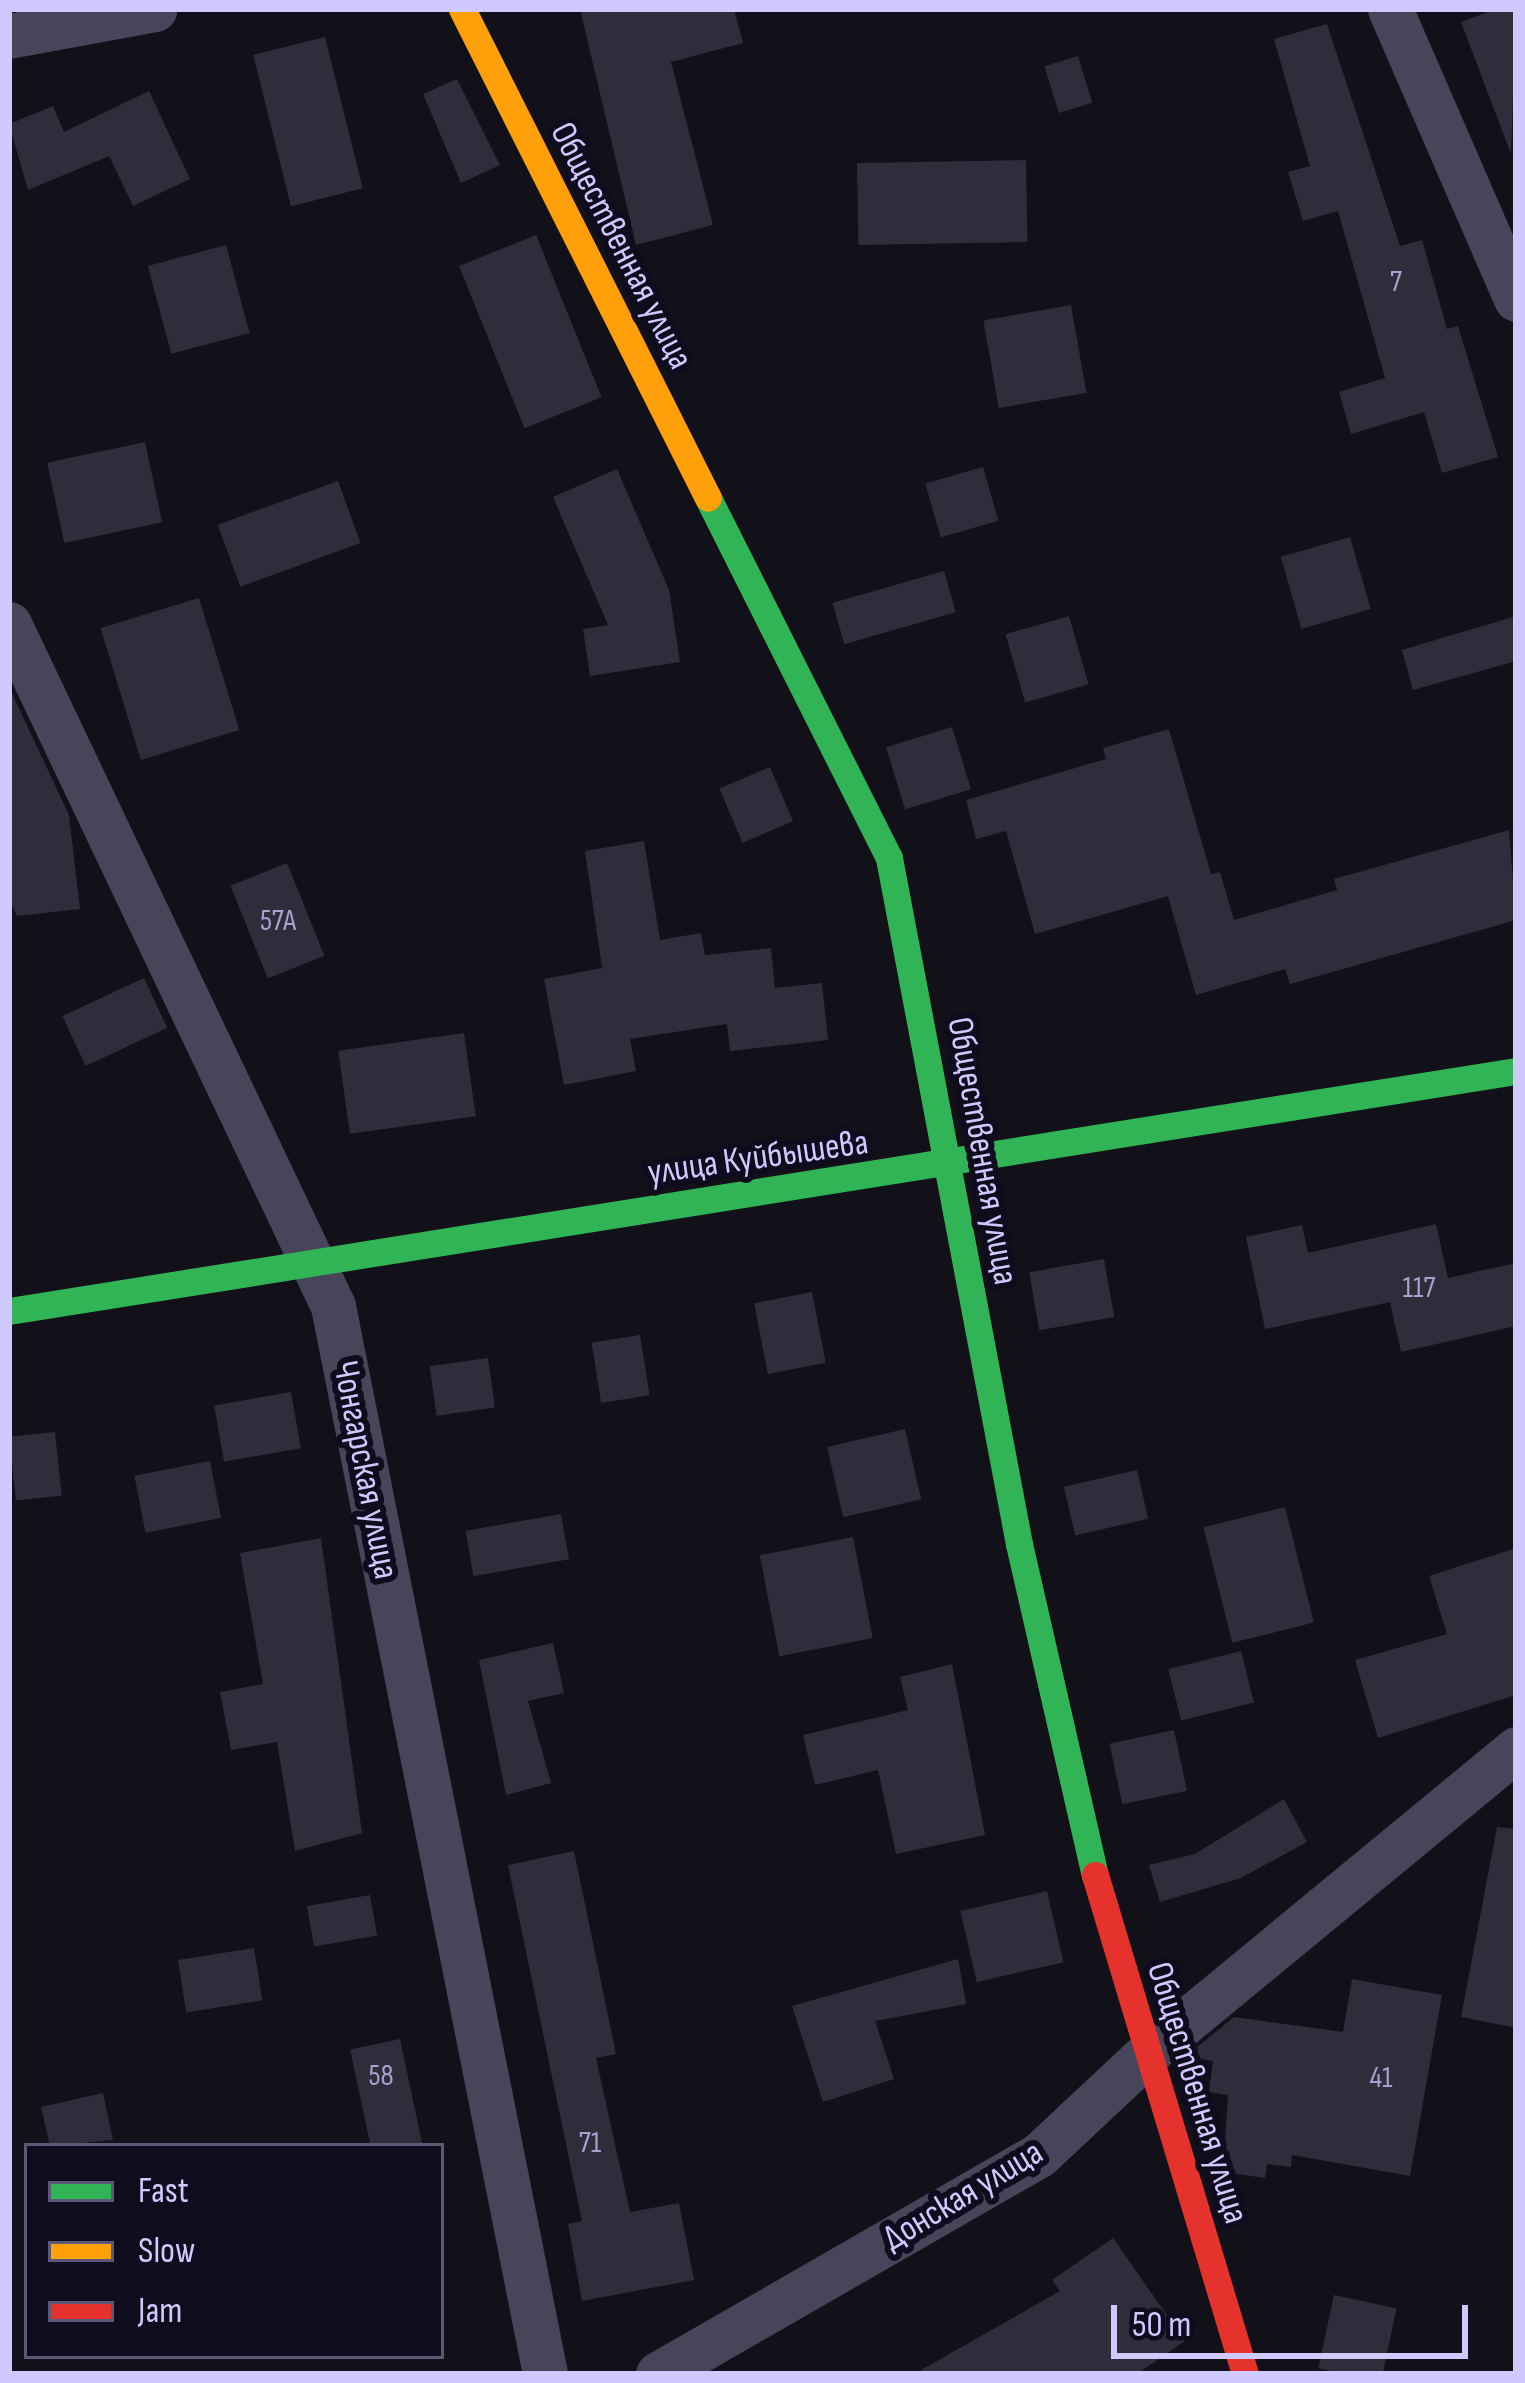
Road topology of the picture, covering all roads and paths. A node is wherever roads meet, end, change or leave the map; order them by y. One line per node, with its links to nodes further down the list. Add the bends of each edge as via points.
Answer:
1 (155, 9): 4 (street)
2 (462, 9): 8 (street, Общественная улица, via 889,858)
3 (1390, 9): 5 (street)
4 (9, 36)
5 (1516, 299)
6 (9, 624): 9 (street, Чонгарская улица)
7 (1516, 1071): 8 (street, улица Куйбышева)
8 (951, 1165): 9 (street, улица Куйбышева); 12 (street, Общественная улица, via 1030,1590 1103,1912)
9 (306, 1261): 10 (street, улица Куйбышева); 13 (street, Чонгарская улица, via 332,1306)
10 (9, 1311)
11 (1516, 1749): 12 (street, Донская улица)
12 (1150, 2051): 14 (street, Донская улица, via 1039,2155); 15 (street, Общественная улица)
13 (545, 2374)
14 (658, 2374)
15 (1245, 2374)

